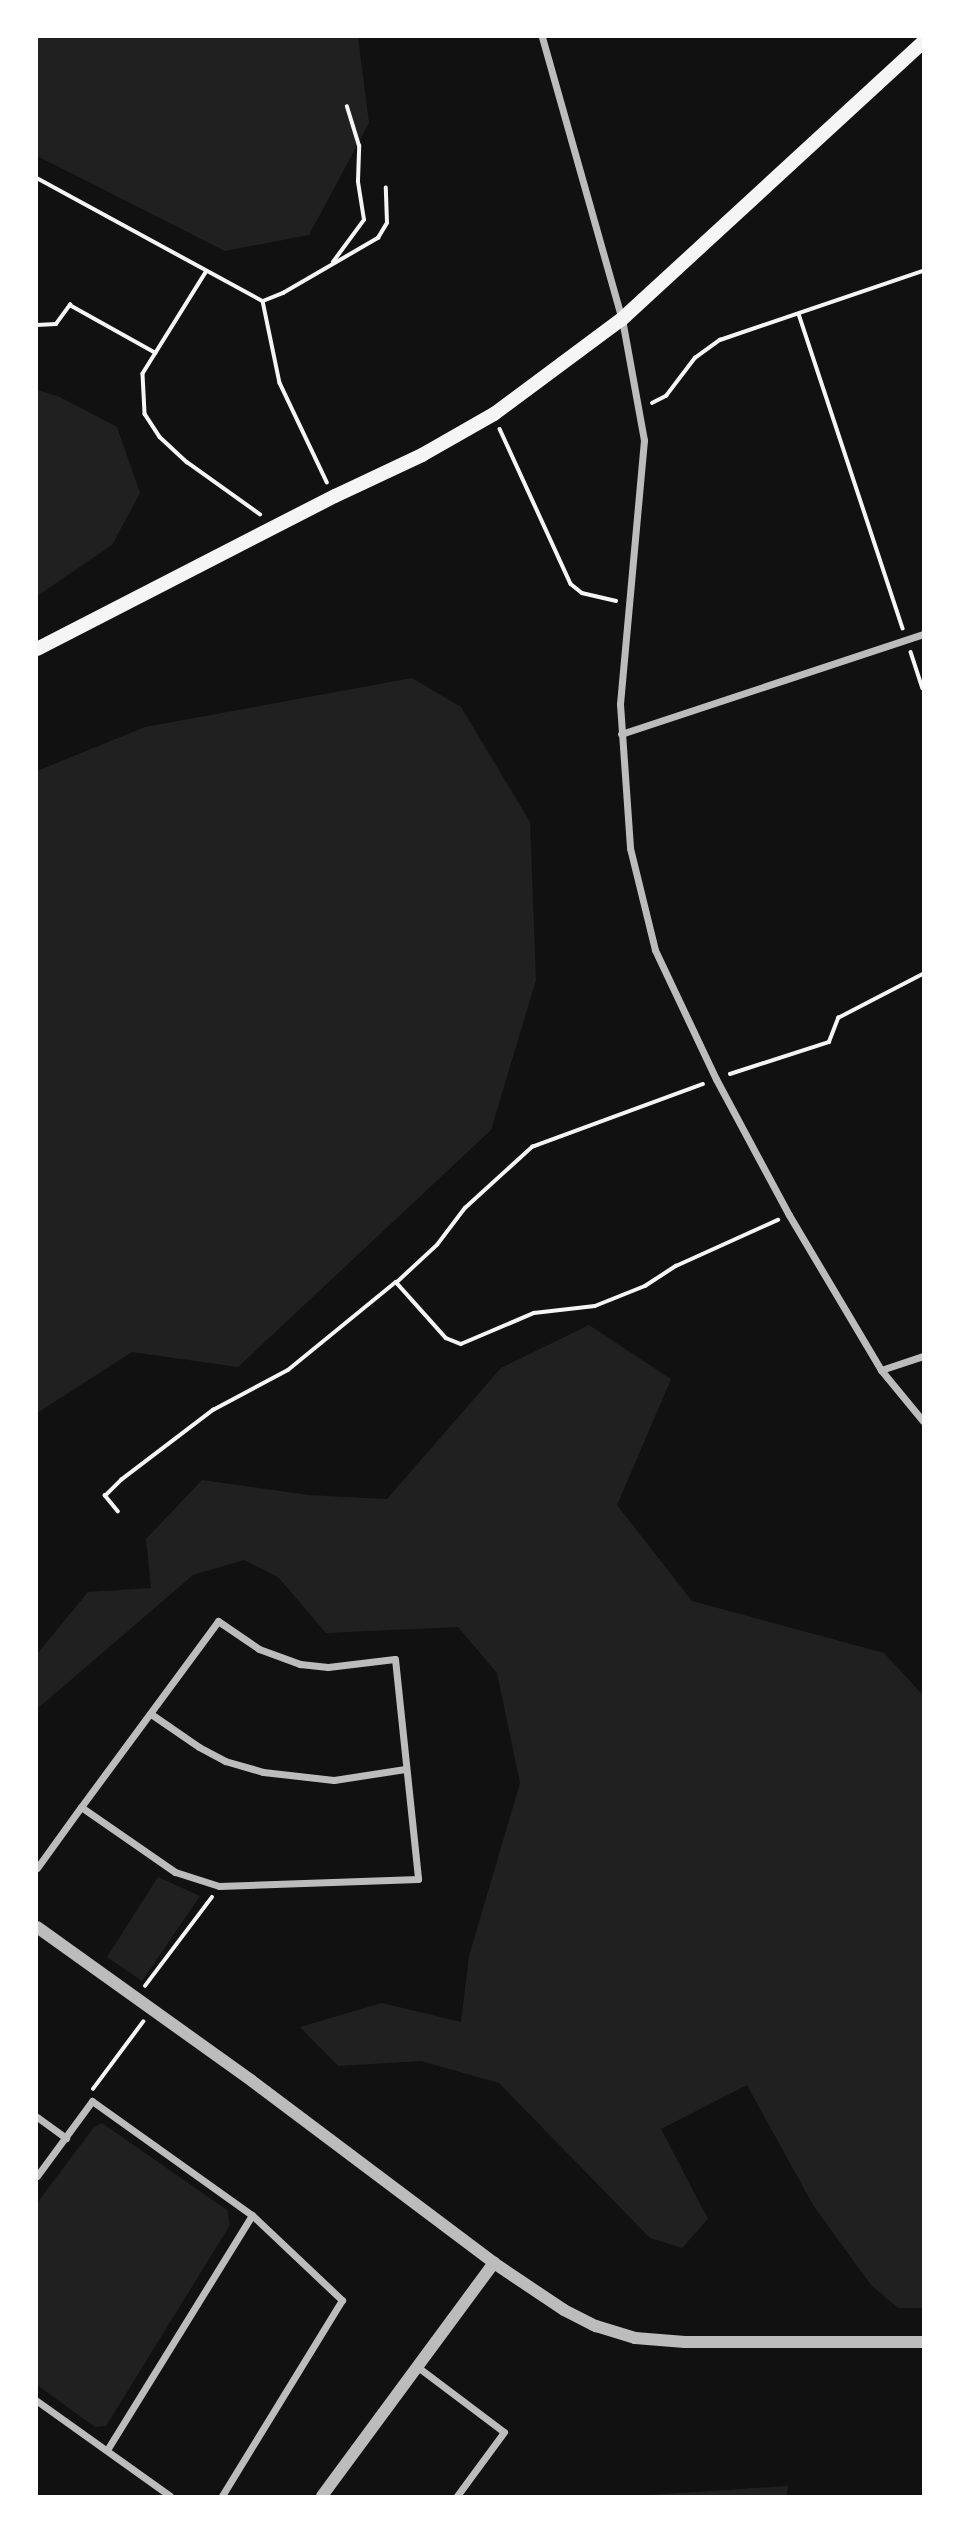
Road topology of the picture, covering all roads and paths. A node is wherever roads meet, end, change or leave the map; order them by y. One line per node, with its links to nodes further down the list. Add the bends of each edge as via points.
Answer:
1 (542, 37): 11 (street)
2 (923, 42): 11 (main road)
3 (347, 107): 6 (path, via 359,146 364,220)
4 (37, 178): 7 (path)
5 (386, 188): 6 (path, via 387,223 378,238)
6 (330, 266): 9 (path)
7 (207, 271): 9 (path); 13 (path)
8 (923, 271): 10 (path)
9 (263, 301): 16 (path, via 280,383)
10 (799, 314): 14 (path, via 707,346 666,396); 20 (path)
11 (622, 319): 14 (street); 15 (main road)
12 (37, 325): 13 (path, via 56,324 70,305)
13 (156, 353): 17 (path, via 143,374 145,414 160,437 187,462 258,510)
14 (638, 411): 18 (street, via 644,440)
15 (494, 414): 16 (main road, via 422,456); 18 (path, via 571,584 582,593)
16 (335, 496): 17 (main road)
17 (269, 531): 21 (main road)
18 (631, 605): 23 (street)
19 (923, 634): 20 (street)
20 (907, 639): 22 (path); 23 (street)
21 (37, 649)
22 (923, 688)
23 (621, 734): 25 (street, via 630,848 655,950)
24 (923, 974): 25 (path, via 838,1018 829,1042)
25 (716, 1079): 26 (street); 27 (path, via 532,1147 465,1208 437,1244)
26 (789, 1215): 27 (path, via 595,1306 534,1313 461,1344 446,1338); 29 (street)
27 (397, 1282): 31 (path, via 288,1370 213,1410 121,1480 105,1496)
28 (923, 1356): 29 (street)
29 (881, 1370): 30 (street)
30 (923, 1421)
31 (118, 1512)
32 (151, 1714): 33 (street, via 225,1761 263,1772 334,1780); 33 (street, via 218,1621 259,1649 300,1664 328,1667 395,1660); 34 (street)
33 (405, 1769): 36 (street, via 418,1879)
34 (81, 1807): 35 (street); 36 (street, via 175,1872)
35 (37, 1868)
36 (219, 1886): 38 (path)
37 (37, 1927): 38 (street)
38 (136, 1999): 39 (street)
39 (151, 2011): 40 (path, via 93,2089); 45 (street)
40 (92, 2101): 42 (street); 44 (street)
41 (37, 2117): 42 (street)
42 (66, 2138): 43 (street)
43 (37, 2176)
44 (252, 2215): 49 (street); 51 (street, via 342,2300)
45 (494, 2263): 46 (street, via 564,2310 635,2338 721,2344); 47 (street)
46 (923, 2342)
47 (419, 2368): 52 (street); 53 (street, via 505,2432)
48 (37, 2402): 49 (street)
49 (107, 2450): 50 (street)
50 (167, 2495)
51 (222, 2496)
52 (322, 2496)
53 (457, 2496)

